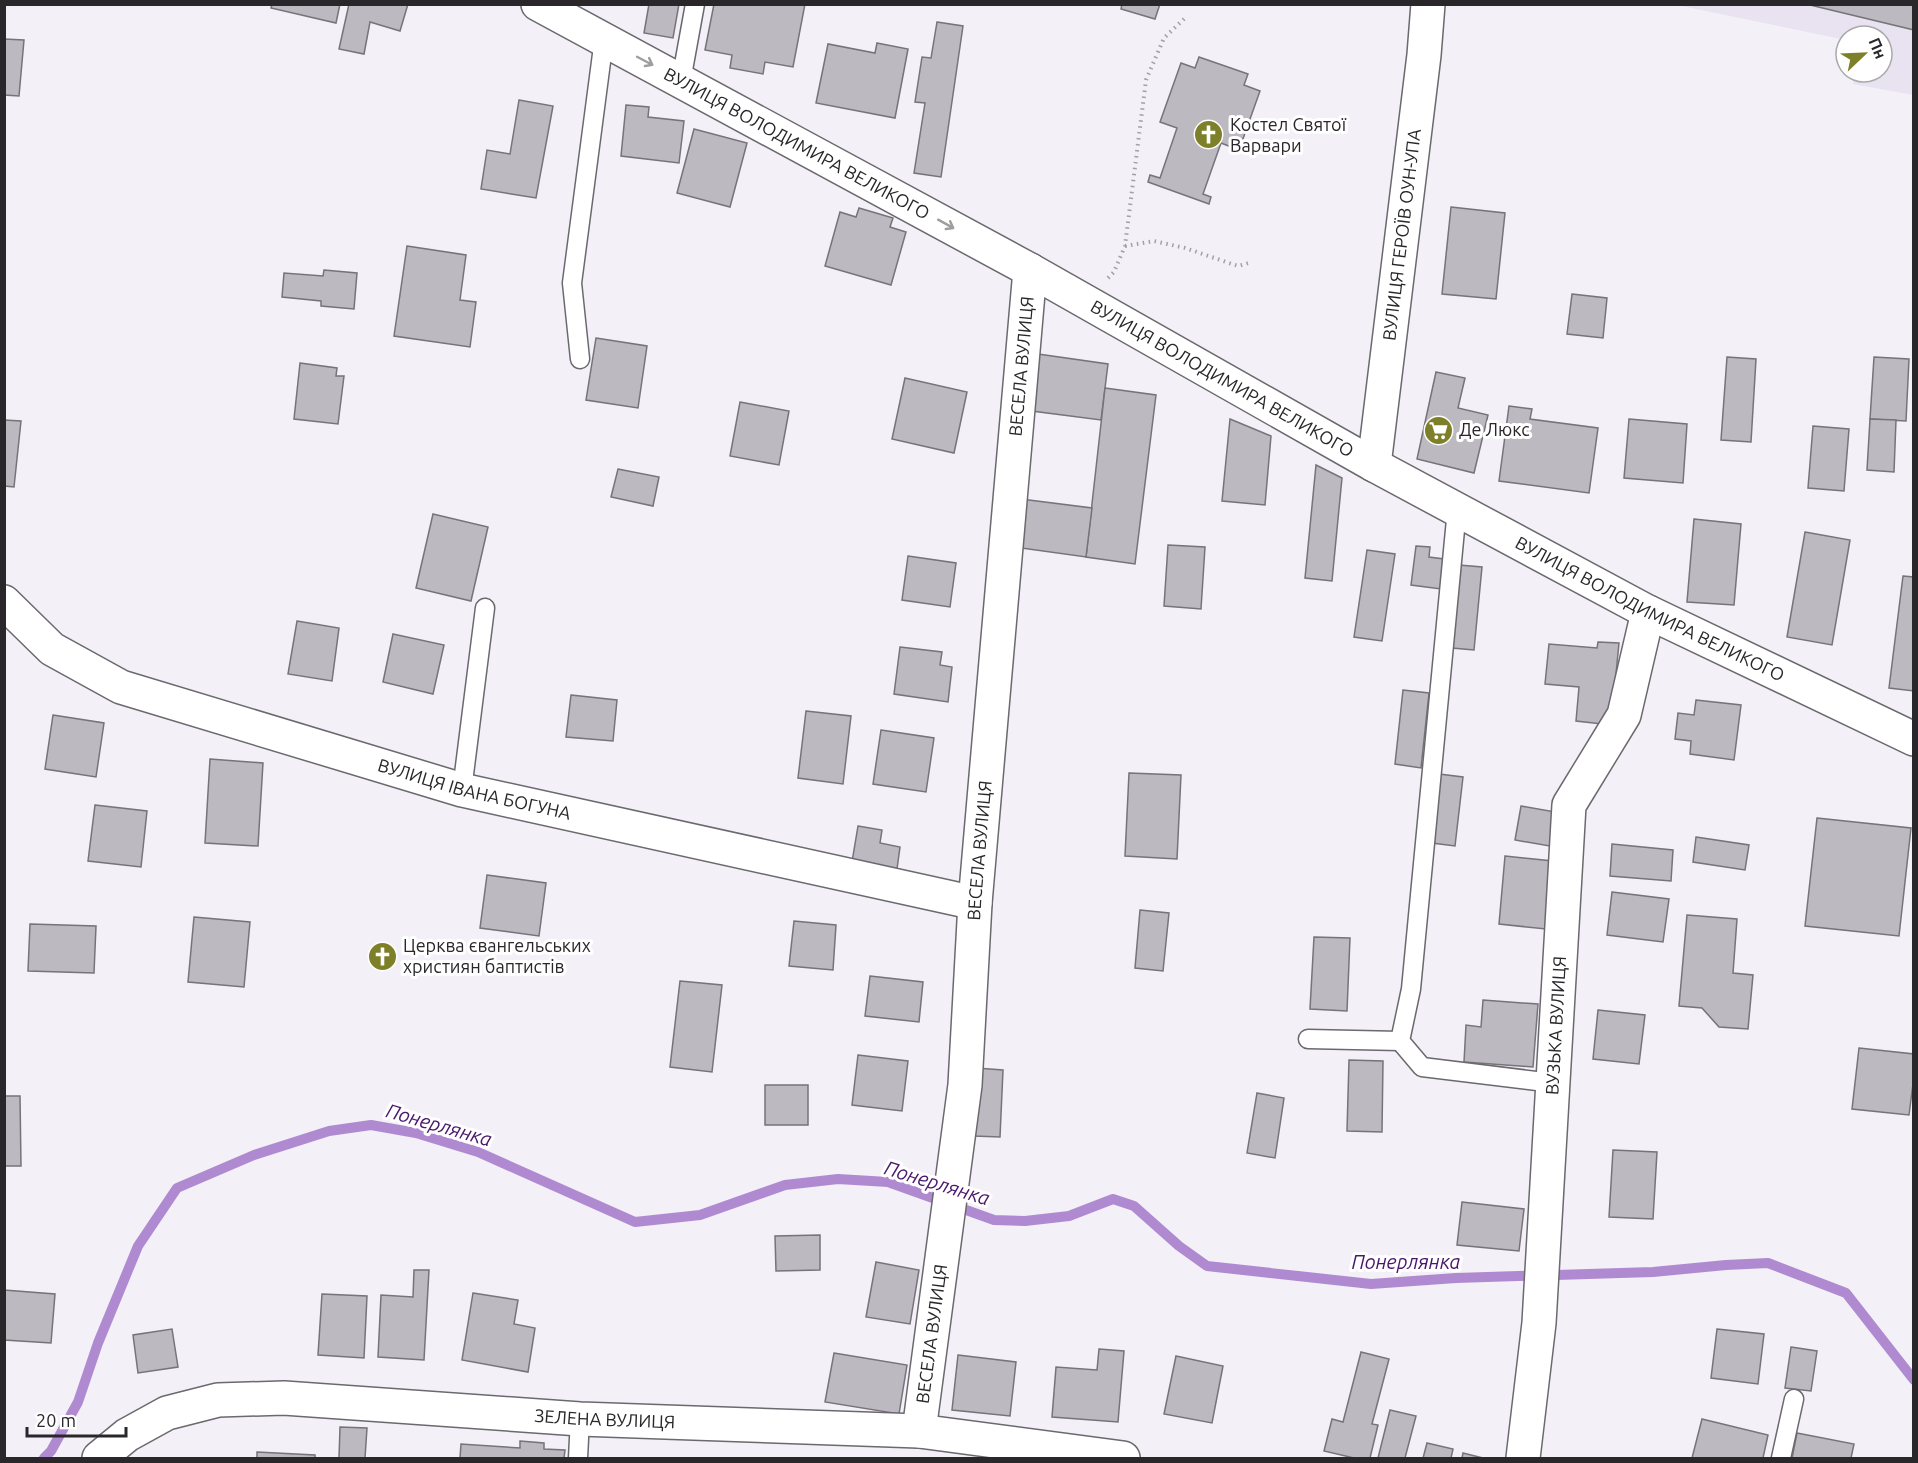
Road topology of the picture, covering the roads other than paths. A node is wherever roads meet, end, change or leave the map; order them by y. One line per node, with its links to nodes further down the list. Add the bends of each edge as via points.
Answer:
1 (538, 4): 4 (street, ВУЛИЦЯ ВОЛОДИМИРА ВЕЛИКОГО)
2 (695, 4): 5 (lane)
3 (1428, 4): 8 (street, ВУЛИЦЯ ГЕРОЇВ ОУН-УПА)
4 (604, 39): 5 (street, ВУЛИЦЯ ВОЛОДИМИРА ВЕЛИКОГО, one-way to 5); 7 (lane, via 572,283)
5 (681, 81): 6 (street, ВУЛИЦЯ ВОЛОДИМИРА ВЕЛИКОГО, one-way to 6)
6 (1030, 270): 8 (street, ВУЛИЦЯ ВОЛОДИМИРА ВЕЛИКОГО); 15 (street, ВЕСЕЛА ВУЛИЦЯ)
7 (580, 359)
8 (1374, 465): 9 (street, ВУЛИЦЯ ВОЛОДИМИРА ВЕЛИКОГО)
9 (1457, 509): 12 (street, ВУЛИЦЯ ВОЛОДИМИРА ВЕЛИКОГО); 17 (lane, via 1411,989)
10 (4, 602): 14 (street, ВУЛИЦЯ ІВАНА БОГУНА, via 52,649 121,687)
11 (485, 608): 14 (lane)
12 (1648, 612): 13 (street, ВУЛИЦЯ ВОЛОДИМИРА ВЕЛИКОГО); 18 (street, ВУЗЬКА ВУЛИЦЯ, via 1624,715 1569,805)
13 (1914, 739)
14 (462, 790): 15 (street, ВУЛИЦЯ ІВАНА БОГУНА)
15 (975, 903): 21 (street, ВЕСЕЛА ВУЛИЦЯ, via 965,1085)
16 (1308, 1039): 17 (lane)
17 (1400, 1041): 18 (lane, via 1422,1067)
18 (1552, 1083): 25 (street, ВУЗЬКА ВУЛИЦЯ, via 1539,1323)
19 (1794, 1399): 26 (lane)
20 (579, 1419): 21 (street, ЗЕЛЕНА ВУЛИЦЯ); 22 (street, ЗЕЛЕНА ВУЛИЦЯ, via 284,1398 218,1400 167,1413 127,1435); 23 (lane)
21 (919, 1431): 24 (street, ЗЕЛЕНА ВУЛИЦЯ)
22 (99, 1458)
23 (578, 1458)
24 (1124, 1458)
25 (1523, 1458)
26 (1781, 1458)

